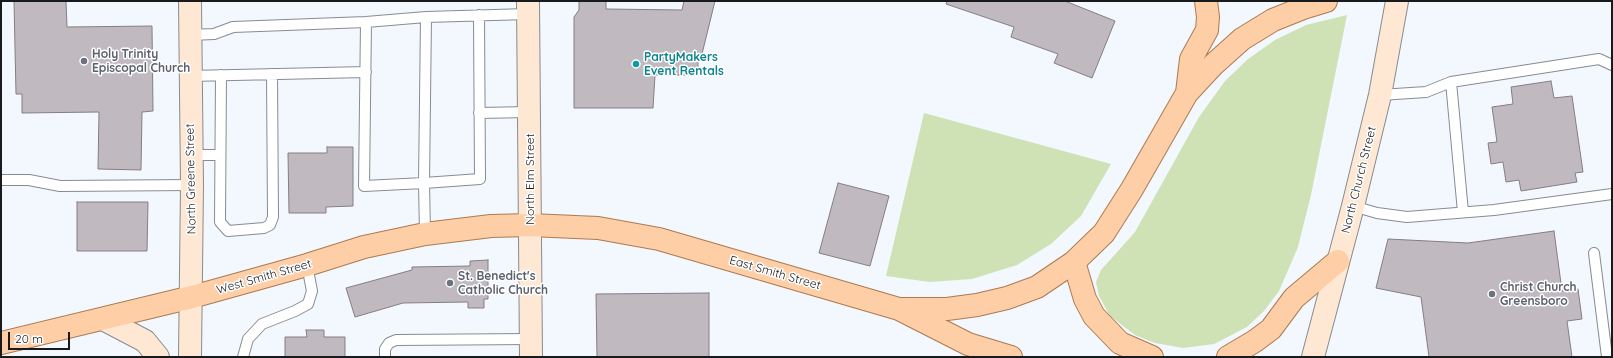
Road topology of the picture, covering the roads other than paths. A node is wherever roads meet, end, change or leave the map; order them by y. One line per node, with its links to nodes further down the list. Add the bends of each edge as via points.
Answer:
1 (190, 1): 9 (street, North Greene Street)
2 (1206, 1): 16 (main road, via 1207,30 1191,59)
3 (1326, 1): 16 (main road, via 1273,20 1242,39)
4 (1397, 1): 17 (street, North Church Street)
5 (528, 7): 6 (lane); 18 (street, North Elm Street)
6 (480, 15): 7 (lane); 19 (lane)
7 (426, 17): 8 (lane); 23 (lane)
8 (366, 22): 9 (lane, via 232,27 214,34); 11 (lane)
9 (190, 34): 14 (street, North Greene Street)
10 (1612, 65): 15 (lane, via 1599,59)
11 (366, 72): 12 (lane); 23 (lane, via 364,186)
12 (272, 74): 13 (lane); 21 (lane, via 273,217 270,225 264,228 228,231 220,222)
13 (221, 75): 14 (lane); 21 (lane)
14 (190, 76): 20 (street, North Greene Street)
15 (1451, 82): 17 (lane, via 1426,92); 27 (lane)
16 (1186, 93): 31 (main road, via 1104,233)
17 (1380, 95): 26 (street, North Church Street)
18 (529, 112): 19 (lane); 28 (street, North Elm Street)
19 (479, 113): 23 (lane, via 480,180)
20 (191, 155): 21 (lane); 24 (street, North Greene Street)
21 (220, 155)
22 (1, 180): 24 (lane, via 29,180 60,186)
23 (424, 183): 29 (lane)
24 (192, 185): 34 (street, North Greene Street)
25 (1612, 194): 27 (lane)
26 (1353, 206): 27 (lane, via 1407,217); 32 (street, North Church Street)
27 (1463, 212)
28 (530, 225): 29 (main road, West Smith Street, via 491,226); 35 (main road, East Smith Street, via 598,228 659,238); 38 (street, North Elm Street)
29 (425, 234): 33 (main road, West Smith Street, via 364,247)
30 (1594, 252): 47 (lane)
31 (1074, 262): 35 (main road, via 1037,287 1007,298 947,309); 44 (main road, via 1085,299 1094,316 1120,343)
32 (1338, 262): 45 (main road, via 1294,298 1271,329); 46 (street, North Church Street)
33 (307, 265): 34 (main road, West Smith Street); 41 (lane, via 312,291 308,304 296,312 262,324 248,339)
34 (192, 297): 36 (main road, West Smith Street); 40 (street, North Greene Street)
35 (899, 309): 43 (main road, East Smith Street, via 968,344)
36 (103, 319): 37 (main road, West Smith Street); 39 (street, via 145,341)
37 (1, 343)
38 (531, 348): 42 (lane, via 396,340 389,343 385,349)
39 (158, 357)
40 (190, 357)
41 (243, 357)
42 (385, 357)
43 (1011, 357)
44 (1152, 357)
45 (1228, 357)
46 (1314, 357)
47 (1607, 357)

